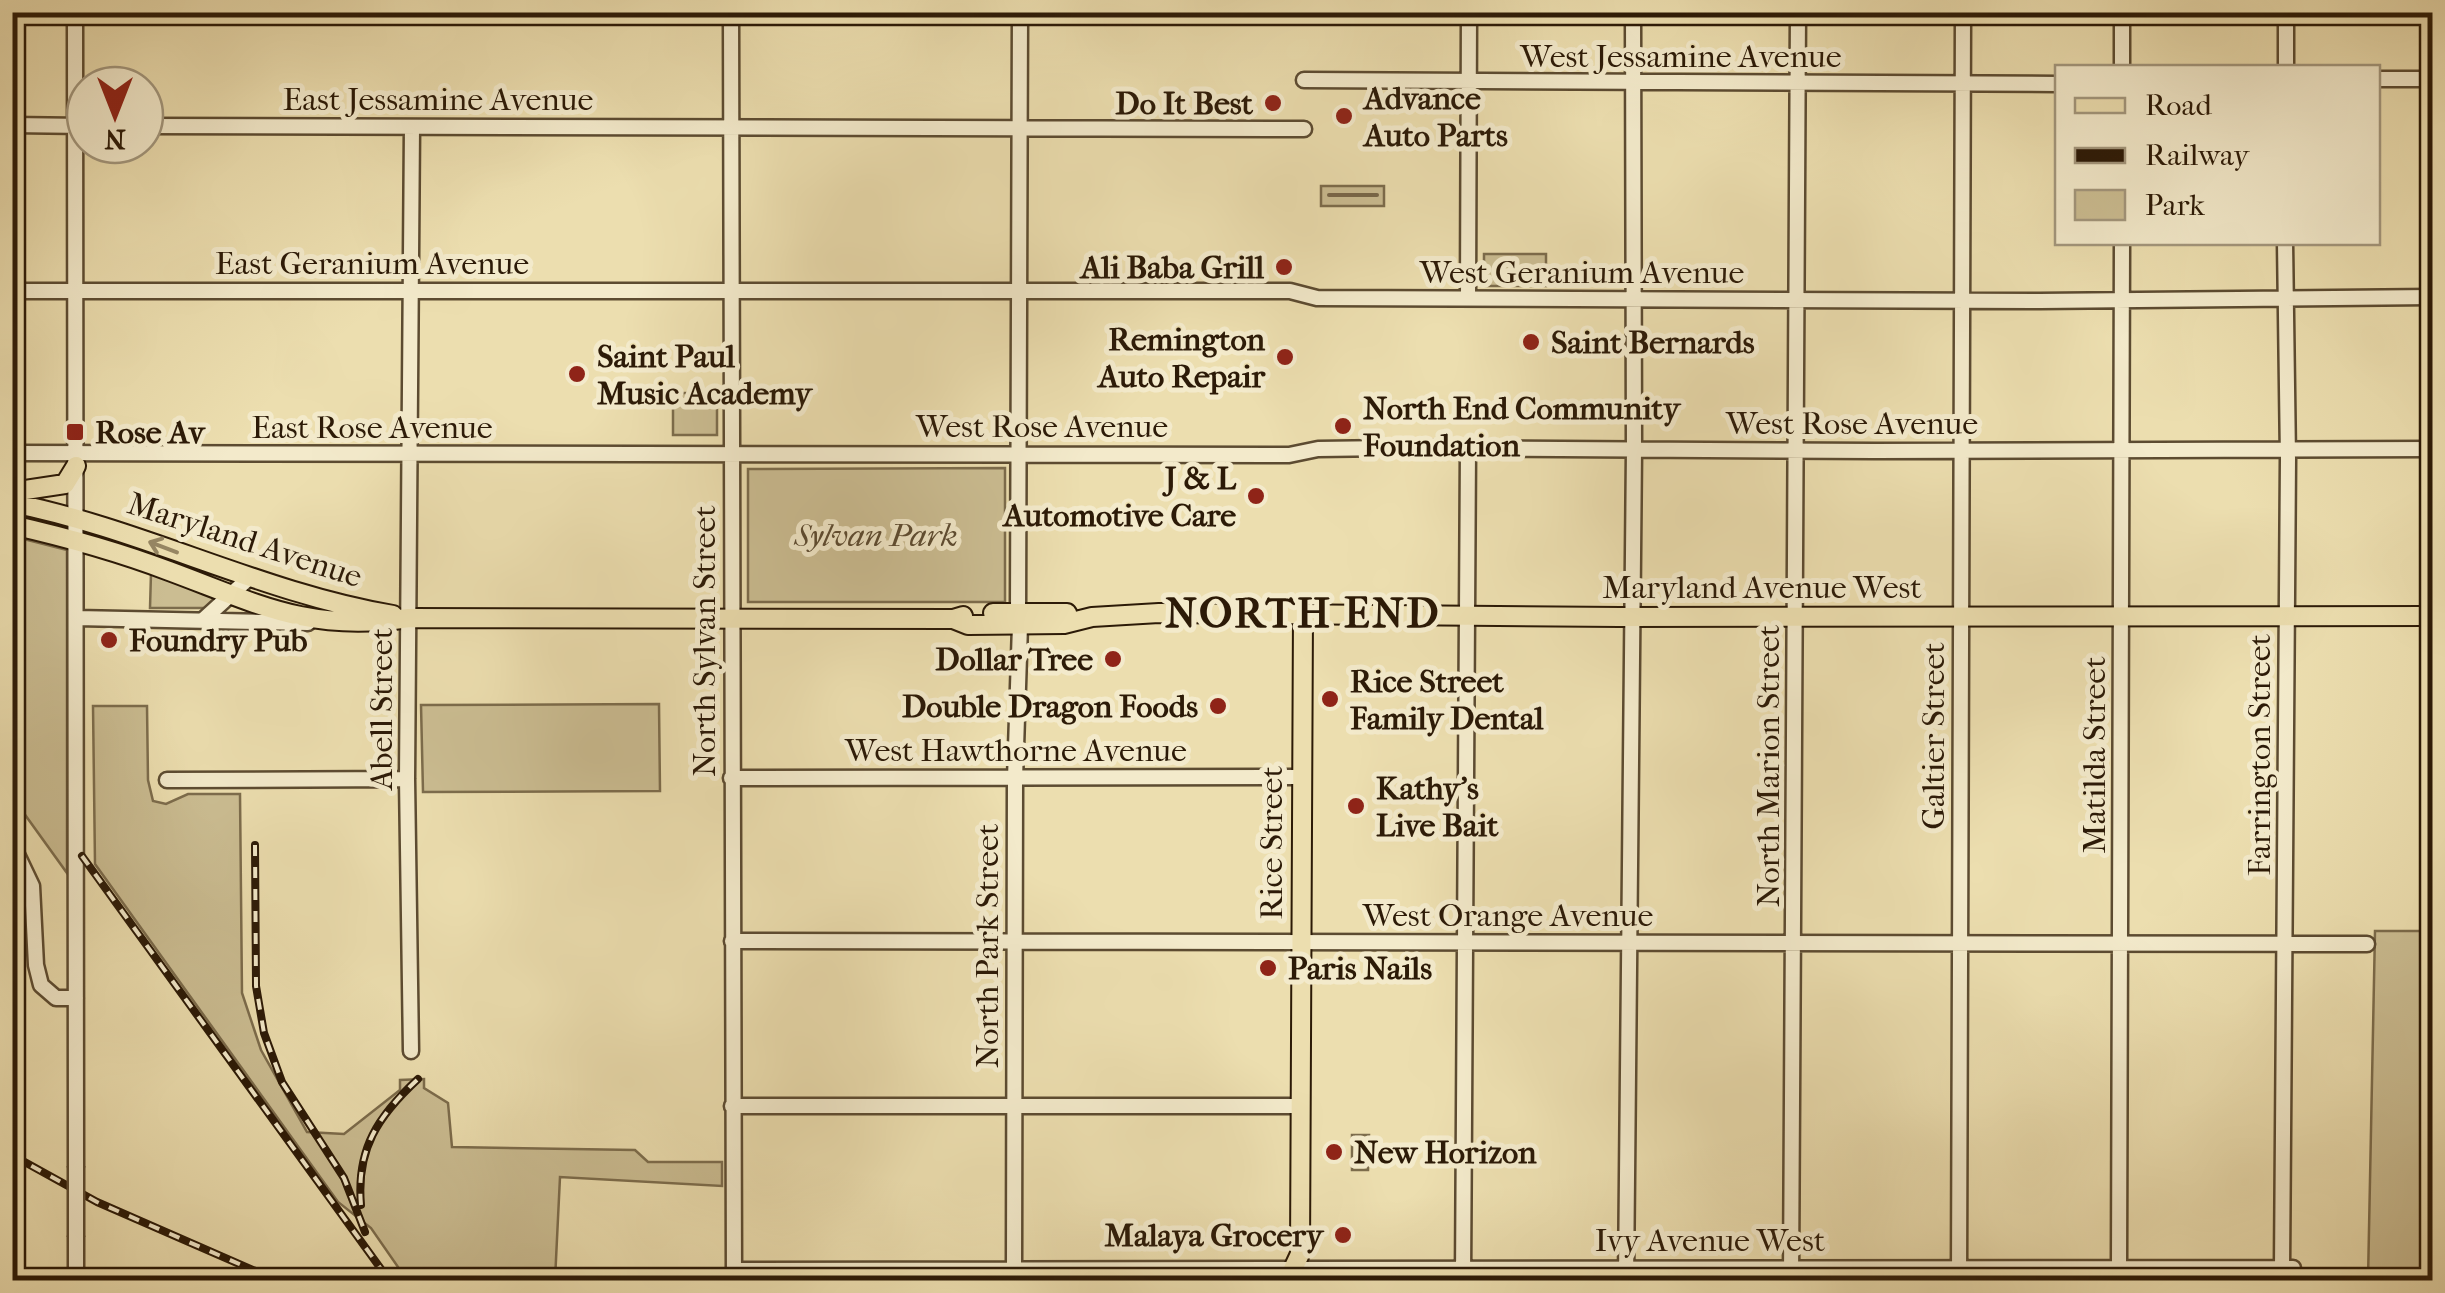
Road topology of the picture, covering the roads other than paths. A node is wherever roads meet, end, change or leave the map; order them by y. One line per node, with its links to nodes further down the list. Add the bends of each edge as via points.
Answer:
1 (75, 12): 10 (street)
2 (731, 12): 26 (street, North Sylvan Street)
3 (1020, 12): 25 (street, North Park Street)
4 (1469, 12): 16 (street)
5 (1633, 12): 17 (street)
6 (1798, 12): 18 (street, North Marion Street)
7 (1964, 12): 20 (street, Galtier Street)
8 (2122, 12): 11 (street)
9 (2286, 12): 12 (street)
10 (77, 65)
11 (2122, 65)
12 (2286, 65)
13 (2380, 79): 14 (street)
14 (2432, 79)
15 (1304, 80): 16 (street, West Jessamine Avenue)
16 (1469, 82): 17 (street, West Jessamine Avenue); 37 (street)
17 (1633, 83): 18 (street, West Jessamine Avenue); 39 (street)
18 (1798, 84): 20 (street, West Jessamine Avenue); 41 (street, North Marion Street)
19 (2055, 84): 20 (street, West Jessamine Avenue)
20 (1963, 85): 42 (street, Galtier Street)
21 (12, 125): 22 (street)
22 (65, 126)
23 (165, 126): 24 (street, East Jessamine Avenue)
24 (412, 127): 26 (street, East Jessamine Avenue); 31 (street, Abell Street)
25 (1019, 127): 26 (street); 27 (street); 33 (street, North Park Street)
26 (731, 128): 32 (street, North Sylvan Street)
27 (1304, 129)
28 (79, 165): 35 (street)
29 (2122, 245): 40 (street, Matilda Street)
30 (2285, 245): 38 (street, Farrington Street)
31 (411, 290): 32 (street, East Geranium Avenue); 35 (street, East Geranium Avenue); 53 (street, Abell Street)
32 (731, 290): 33 (street, West Geranium Avenue); 52 (street, North Sylvan Street)
33 (1019, 290): 37 (street, West Geranium Avenue); 51 (street, North Park Street)
34 (12, 291): 35 (street, East Geranium Avenue)
35 (76, 291): 54 (street)
36 (2432, 297): 38 (street, West Geranium Avenue)
37 (1468, 298): 39 (street, West Geranium Avenue)
38 (2285, 298): 40 (street, West Geranium Avenue); 46 (street, Farrington Street)
39 (1633, 299): 41 (street, West Geranium Avenue); 45 (street)
40 (2122, 300): 42 (street, West Geranium Avenue); 49 (street, Matilda Street)
41 (1797, 301): 42 (street, West Geranium Avenue); 47 (street, North Marion Street)
42 (1962, 301): 48 (street, Galtier Street)
43 (1468, 448): 45 (street, West Rose Avenue); 51 (street, West Rose Avenue); 67 (street)
44 (2432, 449): 46 (street, West Rose Avenue)
45 (1634, 450): 47 (street, West Rose Avenue); 72 (street)
46 (2288, 450): 49 (street, West Rose Avenue); 65 (street, Farrington Street)
47 (1797, 451): 48 (street, West Rose Avenue); 63 (street, North Marion Street)
48 (1962, 451): 49 (street, West Rose Avenue); 68 (street, Galtier Street)
49 (2122, 451): 64 (street, Matilda Street)
50 (12, 452): 54 (street, East Rose Avenue)
51 (1018, 452): 52 (street, West Rose Avenue); 71 (street, North Park Street)
52 (731, 454): 53 (street, East Rose Avenue); 74 (street, North Sylvan Street)
53 (411, 455): 54 (street, East Rose Avenue); 70 (street, Abell Street)
54 (76, 460): 55 (main road, via 64,484); 57 (street)
55 (12, 492)
56 (12, 503): 57 (main road, Maryland Avenue)
57 (77, 518): 59 (street); 60 (main road, Maryland Avenue, one-way to 57)
58 (12, 525): 59 (main road, Maryland Avenue)
59 (76, 542): 61 (main road, Maryland Avenue); 69 (street)
60 (249, 578): 61 (street); 70 (main road, Maryland Avenue)
61 (231, 596): 73 (street); 75 (main road, Maryland Avenue)
62 (1303, 613): 67 (main road, Maryland Avenue West); 71 (main road, Maryland Avenue West); 76 (main road, Rice Street)
63 (1796, 616): 68 (main road, Maryland Avenue West); 72 (main road, Maryland Avenue West); 83 (street, North Marion Street)
64 (2122, 616): 65 (main road, Maryland Avenue West); 68 (main road, Maryland Avenue West); 85 (street, Matilda Street)
65 (2287, 616): 66 (main road, Maryland Avenue West); 86 (street, Farrington Street)
66 (2432, 616)
67 (1468, 617): 72 (main road, Maryland Avenue West); 89 (street)
68 (1961, 617): 84 (street, Galtier Street)
69 (77, 618): 73 (street); 92 (street)
70 (409, 618): 74 (main road, Maryland Avenue West); 75 (main road, Maryland Avenue); 78 (street, Abell Street)
71 (1019, 618): 74 (main road, Maryland Avenue West, via 968,625 953,618); 79 (street, North Park Street)
72 (1632, 618): 90 (street)
73 (204, 619): 75 (street)
74 (732, 619): 77 (street, North Sylvan Street)
75 (334, 623)
76 (1301, 777): 79 (street, West Hawthorne Avenue); 88 (main road, Rice Street)
77 (732, 778): 79 (street, West Hawthorne Avenue); 82 (street, North Sylvan Street)
78 (407, 779): 80 (street); 93 (street, Abell Street)
79 (1016, 779): 87 (street, North Park Street)
80 (167, 780)
81 (12, 844): 92 (street, via 32,886 41,985 56,998)
82 (732, 941): 87 (street, West Orange Avenue); 95 (street, North Sylvan Street)
83 (1794, 942): 84 (street, West Orange Avenue); 90 (street, West Orange Avenue); 103 (street, North Marion Street)
84 (1960, 942): 85 (street, West Orange Avenue); 104 (street, Galtier Street)
85 (2122, 942): 86 (street, West Orange Avenue); 98 (street, Matilda Street)
86 (2285, 942): 91 (street, West Orange Avenue); 99 (street, Farrington Street)
87 (1017, 943): 88 (street, West Orange Avenue); 94 (street, North Park Street)
88 (1300, 943): 89 (street, West Orange Avenue); 96 (main road, Rice Street)
89 (1466, 943): 90 (street, West Orange Avenue); 101 (street)
90 (1628, 943): 102 (street)
91 (2367, 944)
92 (76, 998): 106 (street, bridge)
93 (411, 1051)
94 (1014, 1105): 95 (street); 96 (street); 97 (street, North Park Street)
95 (732, 1106): 105 (street, North Sylvan Street)
96 (1299, 1106): 100 (main road, Rice Street)
97 (1014, 1268): 100 (street, Ivy Avenue West); 105 (street, Ivy Avenue West)
98 (2118, 1268): 99 (street, Ivy Avenue West); 104 (street, Ivy Avenue West)
99 (2288, 1268)
100 (1300, 1270): 101 (street, Ivy Avenue West)
101 (1463, 1274): 102 (street, Ivy Avenue West)
102 (1626, 1274): 103 (street, Ivy Avenue West)
103 (1791, 1274): 104 (street, Ivy Avenue West)
104 (1959, 1274)
105 (734, 1275)
106 (76, 1280)

